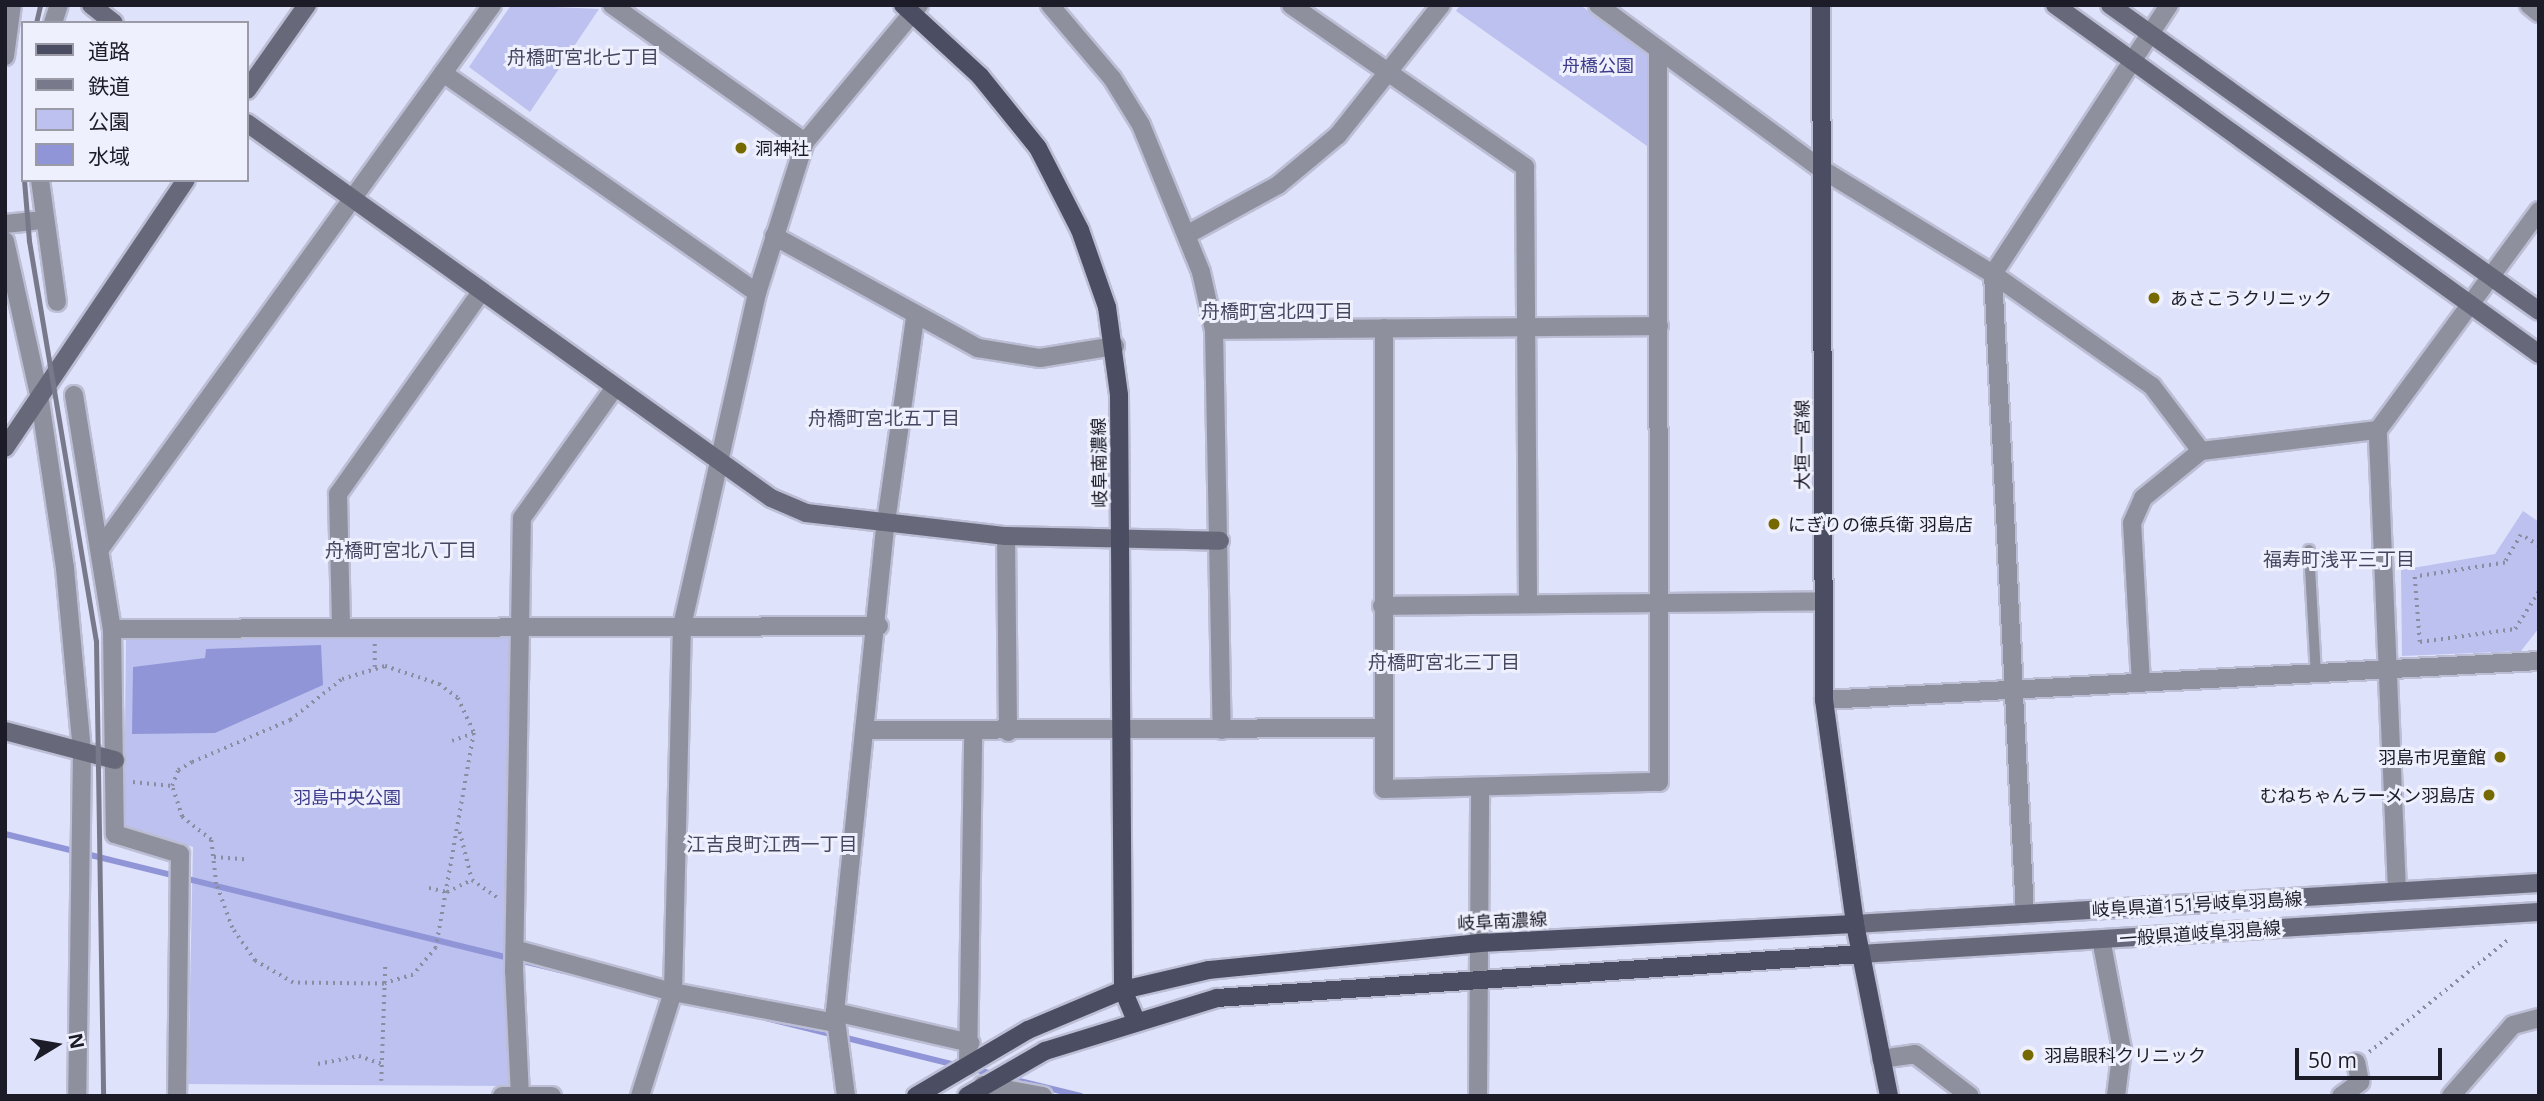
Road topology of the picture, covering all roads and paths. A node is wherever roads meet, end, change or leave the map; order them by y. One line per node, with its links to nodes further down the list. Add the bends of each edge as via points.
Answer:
1 (12, 5): 20 (street)
2 (91, 5): 17 (street)
3 (307, 5): 24 (street)
4 (492, 5): 22 (street)
5 (612, 5): 26 (street)
6 (1050, 5): 34 (street, via 1112,78 1141,125)
7 (1291, 5): 23 (street)
8 (1441, 5): 23 (street)
9 (1598, 5): 19 (street)
10 (1821, 5): 27 (main road, 大垣一宮線)
11 (2055, 5): 21 (street)
12 (2110, 5): 18 (street)
13 (2169, 5): 18 (street)
14 (2529, 5): 16 (street)
15 (912, 8): 26 (street); 49 (main road, 岐阜南濃線, via 980,76 1038,148 1080,230)
16 (2539, 13)
17 (111, 21)
18 (2151, 34): 21 (street); 38 (street)
19 (1658, 49): 27 (street); 45 (street)
20 (5, 56)
21 (2133, 61): 37 (street); 42 (street)
22 (443, 73): 30 (street); 39 (street)
23 (1391, 74): 34 (street, via 1338,135 1278,186); 46 (street, via 1525,167)
24 (248, 89)
25 (248, 124): 30 (street)
26 (805, 142): 35 (street)
27 (1823, 170): 37 (street); 66 (main road, 大垣一宮線)
28 (40, 182): 32 (street)
29 (185, 182): 52 (street)
30 (350, 202): 40 (street); 62 (street)
31 (2539, 211): 38 (street)
32 (44, 220): 33 (street); 41 (street)
33 (5, 224)
34 (1190, 233): 48 (street)
35 (774, 236): 39 (street); 44 (street)
36 (5, 241): 52 (street)
37 (1993, 274): 56 (street, via 2152,386); 81 (street)
38 (2493, 278): 42 (street); 43 (street)
39 (757, 293): 57 (street)
40 (479, 295): 51 (street); 71 (street, via 338,494)
41 (57, 302)
42 (2470, 305): 50 (street); 54 (street)
43 (2539, 311)
44 (915, 319): 49 (street, via 1007,356 1040,358); 58 (street)
45 (1659, 326): 46 (street); 67 (street)
46 (1528, 327): 47 (street); 68 (street)
47 (1384, 328): 48 (street); 69 (street)
48 (1214, 330): 61 (street)
49 (1115, 346): 60 (main road, 岐阜南濃線)
50 (2539, 354)
51 (613, 390): 57 (street); 70 (street, via 522,518)
52 (39, 394): 55 (street); 92 (street, via 65,568)
53 (74, 395): 62 (street)
54 (2378, 430): 56 (street); 78 (street)
55 (5, 448)
56 (2201, 451): 80 (street, via 2143,498 2132,523)
57 (718, 463): 58 (street, via 806,513); 72 (street)
58 (886, 522): 59 (street); 73 (street)
59 (1006, 536): 60 (street); 88 (street)
60 (1122, 538): 61 (street); 85 (main road, 岐阜南濃線)
61 (1220, 541): 86 (street)
62 (102, 546): 74 (street)
63 (2539, 546): 65 (path, via 2521,535 2505,563 2415,578 2420,642 2515,629)
64 (2309, 550): 79 (lane)
65 (2539, 591)
66 (1823, 601): 67 (street); 82 (main road, 大垣一宮線)
67 (1660, 603): 68 (street); 96 (street, via 1659,782)
68 (1528, 604): 69 (street)
69 (1382, 606): 83 (street)
70 (519, 624): 71 (street); 72 (street); 112 (street)
71 (341, 625): 74 (street)
72 (682, 626): 73 (street); 118 (street)
73 (879, 626): 84 (street)
74 (112, 629): 93 (street)
75 (374, 635): 77 (path)
76 (2539, 661): 78 (street)
77 (375, 667): 89 (path, via 420,673 439,684 458,698); 95 (path, via 342,679 290,720 192,762 178,771)
78 (2388, 670): 79 (street); 103 (street)
79 (2316, 674): 80 (street)
80 (2141, 683): 81 (street)
81 (2016, 690): 82 (street); 107 (street)
82 (1824, 700): 108 (main road, 大垣一宮線)
83 (1382, 728): 86 (street); 96 (street, via 1384,789)
84 (869, 730): 90 (street); 121 (street)
85 (1120, 730): 86 (street); 88 (street); 117 (main road, 岐阜南濃線)
86 (1222, 730)
87 (5, 731): 92 (street)
88 (1008, 732): 90 (street)
89 (474, 733): 91 (path); 97 (path)
90 (973, 733): 122 (street)
91 (452, 741)
92 (82, 752): 93 (street); 130 (street)
93 (115, 760): 131 (street, via 115,834 180,854)
94 (129, 780): 95 (path)
95 (173, 786): 98 (path, via 183,817 211,840)
96 (1480, 790): 111 (street)
97 (459, 828): 100 (path); 104 (path)
98 (214, 857): 99 (path); 116 (path, via 232,928 255,961 293,983)
99 (246, 859)
100 (472, 880): 104 (path); 105 (path, via 482,892)
101 (2539, 883): 103 (street, 岐阜県道151号岐阜羽島線)
102 (429, 888): 104 (path)
103 (2397, 891): 107 (street, 岐阜県道151号岐阜羽島線)
104 (447, 892): 116 (path, via 436,948 426,962)
105 (507, 902)
106 (2539, 912): 109 (street, 一般県道岐阜羽島線)
107 (2025, 914): 108 (street, 岐阜県道151号岐阜羽島線)
108 (1855, 924): 111 (main road, 岐阜南濃線); 113 (main road)
109 (2101, 939): 113 (street, 一般県道岐阜羽島線); 143 (street, via 2122,1049)
110 (2509, 939): 124 (path)
111 (1479, 943): 115 (street); 117 (main road, 岐阜南濃線, via 1233,967)
112 (518, 950): 118 (street); 133 (street)
113 (1860, 954): 115 (main road); 123 (main road)
114 (385, 967): 116 (path)
115 (1479, 978): 119 (main road, via 1295,988); 140 (street)
116 (384, 984): 126 (path)
117 (1123, 990): 119 (main road, 岐阜南濃線); 127 (main road, via 1028,1030)
118 (673, 992): 121 (street); 135 (street)
119 (1135, 1018): 129 (main road, via 1045,1051)
120 (2539, 1018): 145 (street, via 2513,1025)
121 (835, 1026): 122 (street); 136 (street)
122 (970, 1043): 127 (street)
123 (1881, 1059): 141 (main road); 142 (street, via 1916,1054)
124 (2356, 1062): 144 (street, via 2360,1082)
125 (318, 1063): 126 (path, via 359,1055)
126 (382, 1064): 128 (path)
127 (970, 1064): 137 (main road)
128 (381, 1081)
129 (985, 1084): 138 (main road); 139 (street)
130 (78, 1096)
131 (177, 1096)
132 (502, 1096): 133 (street)
133 (520, 1096): 134 (street)
134 (552, 1096)
135 (640, 1096)
136 (846, 1096)
137 (916, 1096)
138 (967, 1096)
139 (1043, 1096)
140 (1478, 1096)
141 (1889, 1096)
142 (1970, 1096)
143 (2116, 1096)
144 (2341, 1096)
145 (2451, 1096)

